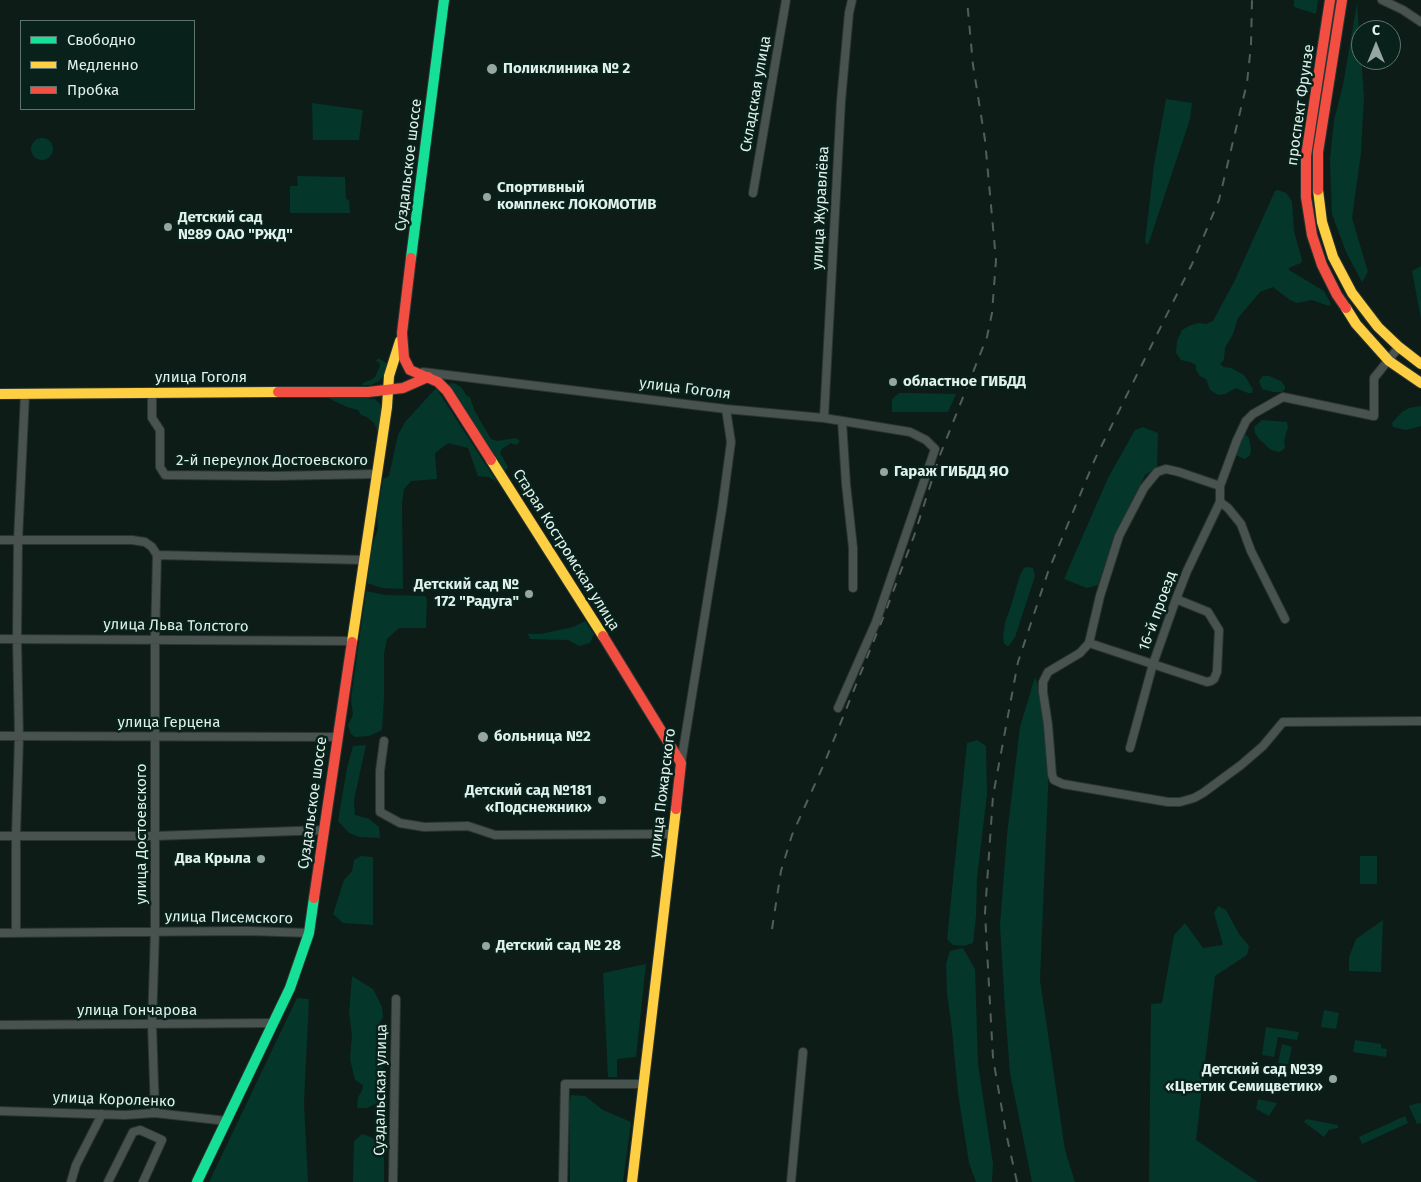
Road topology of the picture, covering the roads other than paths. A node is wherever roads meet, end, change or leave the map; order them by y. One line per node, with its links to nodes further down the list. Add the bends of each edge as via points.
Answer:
1 (444, 0): 9 (main road, Суздальское шоссе)
2 (786, 0): 8 (street, Складская улица)
3 (852, 0): 26 (street, улица Журавлёва, via 840,110)
4 (1330, 0): 11 (main road, проспект Фрунзе, via 1306,156 1306,197 1312,235 1337,295 1356,324)
5 (1342, 0): 10 (main road, проспект Фрунзе, via 1318,152 1317,181 1322,222 1333,257 1352,293)
6 (1382, 0): 7 (street)
7 (1421, 22)
8 (753, 193)
9 (402, 333): 13 (main road, Суздальское шоссе, via 403,352); 15 (main road, Суздальское шоссе)
10 (1399, 347): 11 (street); 12 (main road, проспект Фрунзе)
11 (1389, 361): 17 (main road, проспект Фрунзе); 29 (street, via 1374,378 1374,416 1287,397 1279,398 1253,414 1241,430)
12 (1421, 364)
13 (410, 370): 14 (street, улица Гоголя); 15 (main road, via 398,366); 16 (main road, Старая Костромская улица); 18 (main road, via 412,378)
14 (439, 374): 16 (street, улица Гоголя); 25 (street, улица Гоголя)
15 (389, 376): 18 (main road, via 392,385); 19 (main road, Суздальское шоссе); 20 (main road, via 381,387)
16 (428, 377): 18 (main road, улица Гоголя); 52 (main road, Старая Костромская улица, via 447,391)
17 (1421, 384)
18 (405, 387): 19 (main road, улица Гоголя); 24 (main road, Суздальское шоссе)
19 (388, 390): 20 (main road, улица Гоголя); 24 (main road, Суздальское шоссе)
20 (368, 392): 23 (main road, улица Гоголя); 24 (main road, via 381,396)
21 (0, 394): 22 (main road, улица Гоголя)
22 (25, 394): 23 (main road, улица Гоголя); 32 (street)
23 (152, 394): 28 (street, 2-й переулок Достоевского, via 152,418 160,430 161,470 165,475)
24 (387, 406): 28 (main road, Суздальское шоссе)
25 (726, 409): 26 (street, улица Гоголя); 52 (street, улица Пожарского, via 731,442)
26 (824, 418): 27 (street, улица Гоголя)
27 (842, 421): 35 (street, via 853,548); 44 (street, улица Гоголя, via 910,432 935,449 876,622)
28 (376, 474): 34 (main road, Суздальское шоссе)
29 (1220, 486): 30 (street, 16-й проезд); 42 (street, via 1166,469 1149,480 1119,536)
30 (1220, 502): 36 (street, 16-й проезд); 37 (street, via 1242,526)
31 (0, 540): 32 (street)
32 (18, 540): 33 (street, via 132,540 145,542); 39 (street)
33 (157, 555): 34 (street); 40 (street, улица Достоевского)
34 (364, 560): 41 (main road, Суздальское шоссе)
35 (853, 588)
36 (1176, 599): 43 (street, 16-й проезд); 43 (street, via 1208,612 1219,630 1217,672 1207,682)
37 (1285, 619)
38 (0, 639): 39 (street, улица Льва Толстого)
39 (17, 639): 40 (street, улица Льва Толстого); 47 (street)
40 (155, 639): 41 (street, улица Льва Толстого); 48 (street, улица Достоевского)
41 (353, 641): 49 (main road, Суздальское шоссе)
42 (1089, 643): 43 (street); 45 (street, via 1080,653 1048,672 1044,682 1052,775 1054,780 1063,784 1180,802 1203,793 1241,765 1283,722)
43 (1154, 664): 51 (street, 16-й проезд)
44 (838, 708)
45 (1421, 721)
46 (0, 736): 47 (street, улица Герцена)
47 (19, 736): 48 (street, улица Герцена); 56 (street)
48 (156, 736): 49 (street, улица Герцена); 57 (street, улица Достоевского)
49 (337, 737): 53 (main road, Суздальское шоссе)
50 (384, 741): 54 (street, via 380,812 400,823 424,827 468,826 494,835)
51 (1130, 748)
52 (681, 763): 54 (main road, улица Пожарского)
53 (324, 830): 57 (street); 61 (main road, Суздальское шоссе)
54 (672, 834): 67 (main road, улица Пожарского)
55 (0, 836): 56 (street)
56 (16, 836): 57 (street); 60 (street)
57 (155, 836): 58 (street, улица Достоевского)
58 (155, 931): 60 (street, улица Писемского); 61 (street, улица Писемского); 64 (street, улица Достоевского)
59 (0, 933): 60 (street, улица Писемского)
60 (16, 933)
61 (309, 933): 63 (main road, Суздальское шоссе)
62 (396, 999): 78 (street, Суздальская улица)
63 (274, 1023): 64 (street, улица Гончарова); 72 (main road, Суздальское шоссе)
64 (152, 1024): 65 (street, улица Гончарова); 69 (street, улица Достоевского)
65 (0, 1025)
66 (803, 1052): 81 (street)
67 (643, 1084): 79 (street, via 565,1084); 80 (main road, улица Пожарского)
68 (0, 1111): 70 (street, улица Короленко)
69 (155, 1113): 71 (street, улица Короленко); 72 (street, улица Короленко)
70 (102, 1114): 71 (street, улица Короленко); 74 (street, via 76,1165)
71 (145, 1114): 73 (street)
72 (227, 1121): 77 (main road, Суздальское шоссе)
73 (140, 1130): 75 (street, via 133,1132); 76 (street, via 162,1140)
74 (71, 1182)
75 (108, 1182)
76 (143, 1182)
77 (197, 1182)
78 (393, 1182)
79 (563, 1182)
80 (632, 1182)
81 (791, 1182)

